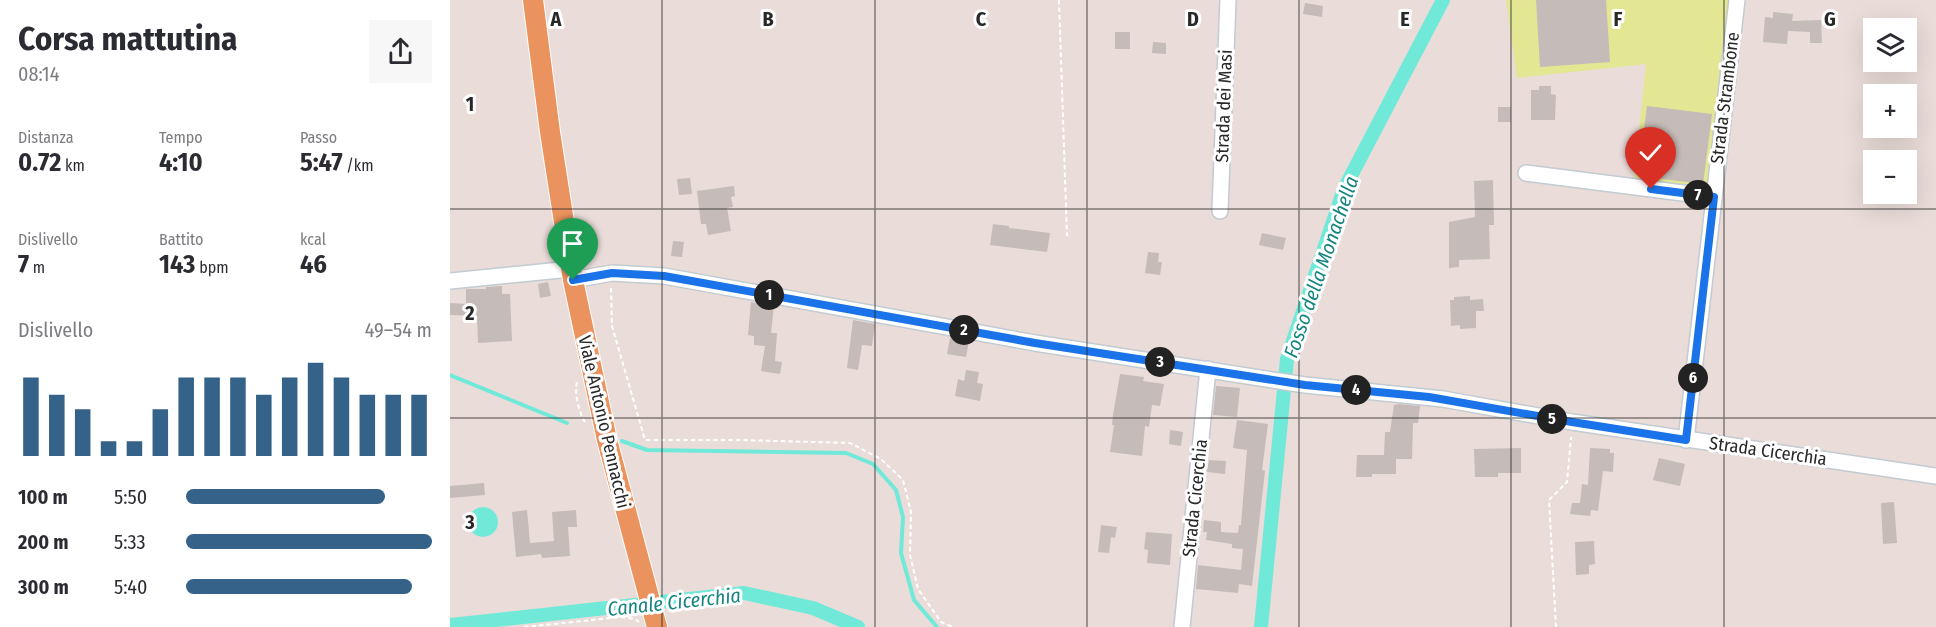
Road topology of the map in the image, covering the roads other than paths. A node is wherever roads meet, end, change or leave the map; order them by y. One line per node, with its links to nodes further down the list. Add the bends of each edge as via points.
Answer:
1 (533, 0): 7 (main road, Viale Antonio Pennacchi)
2 (1228, 0): 6 (street, Strada dei Masi)
3 (1737, 0): 5 (street, Strada Strambone)
4 (1526, 173): 5 (street)
5 (1714, 197): 10 (street, Strada Strambone)
6 (1220, 212)
7 (572, 274): 8 (street, Strada Cicerchia); 9 (street, Strada Cicerchia, via 664,276 1035,343); 12 (main road, Viale Antonio Pennacchi)
8 (450, 281)
9 (1208, 369): 10 (street, Strada Cicerchia, via 1305,385 1429,397); 13 (street, Strada Cicerchia)
10 (1686, 440): 11 (street, Strada Cicerchia)
11 (1936, 476)
12 (651, 623)
13 (1182, 627)

